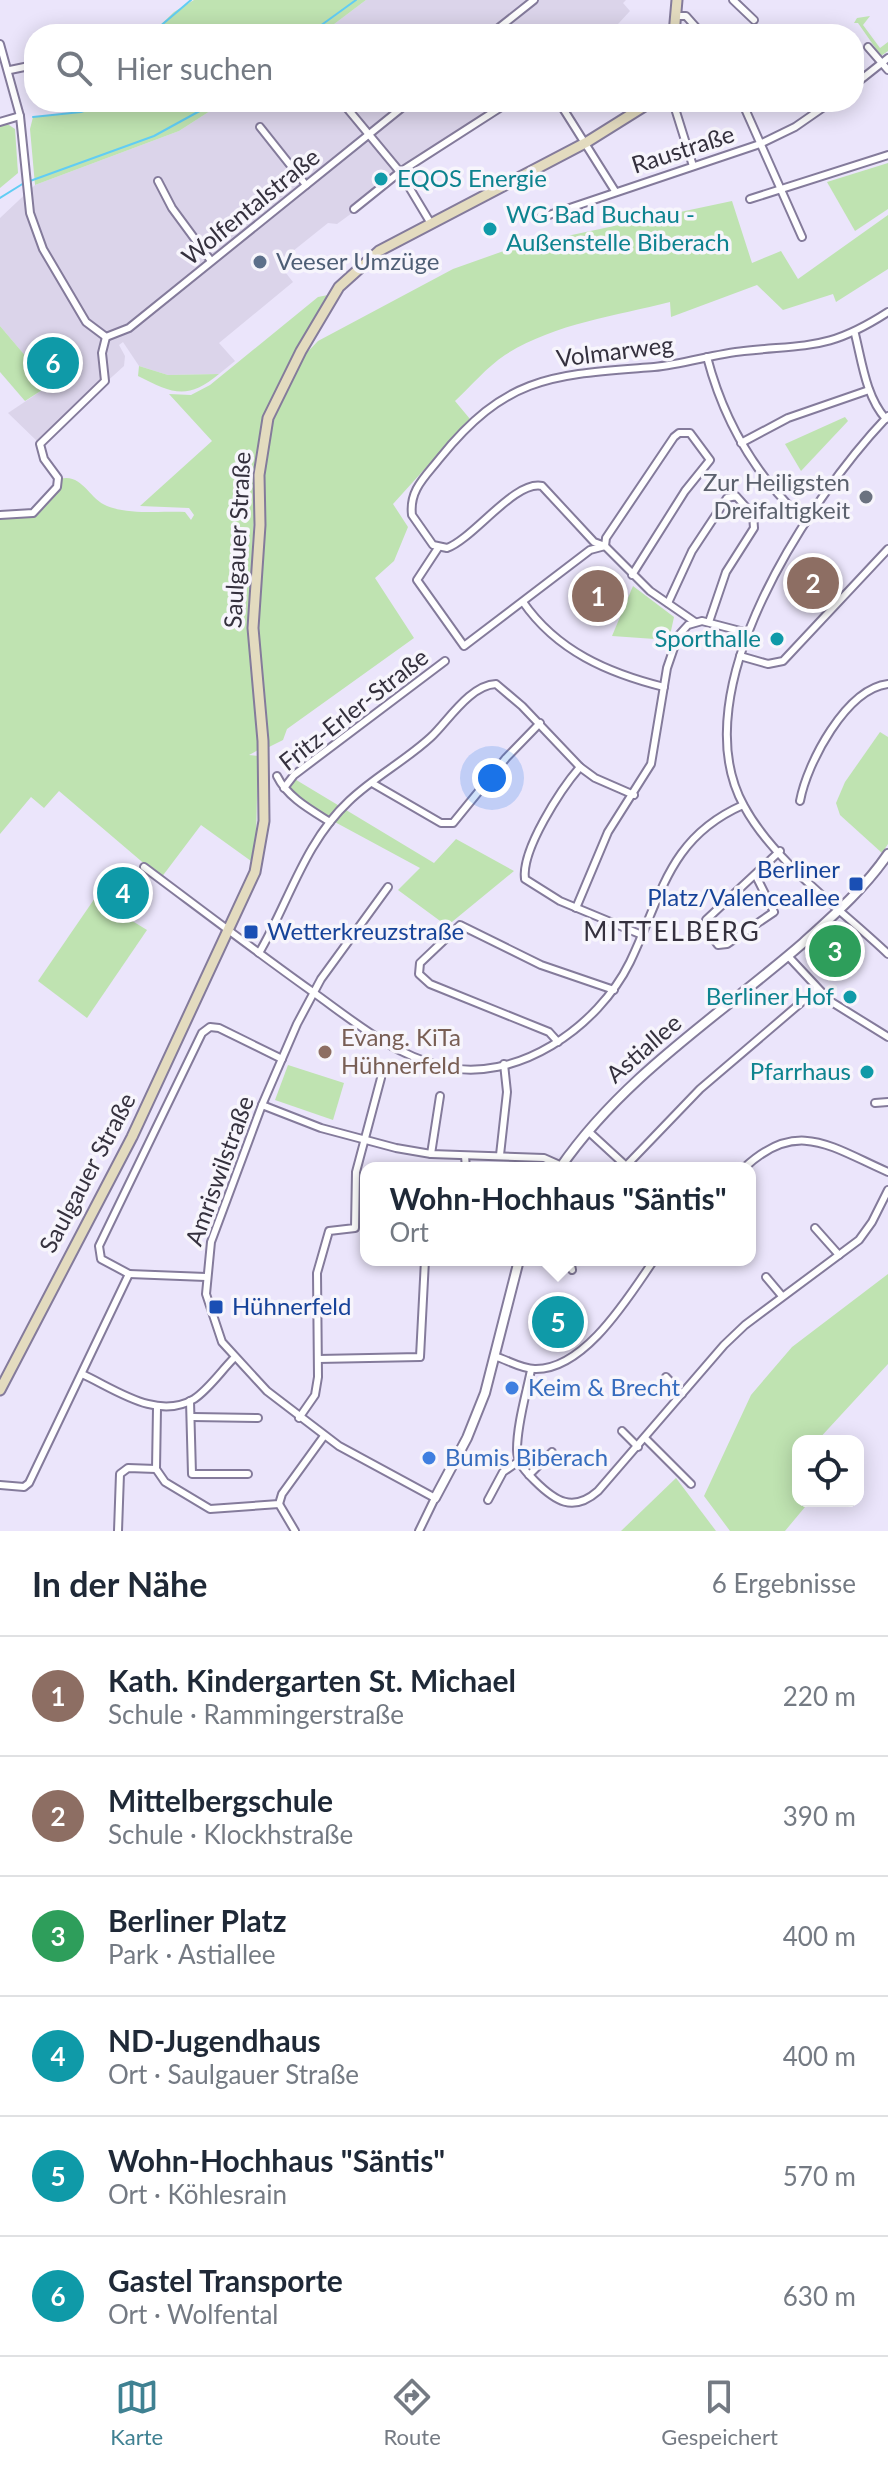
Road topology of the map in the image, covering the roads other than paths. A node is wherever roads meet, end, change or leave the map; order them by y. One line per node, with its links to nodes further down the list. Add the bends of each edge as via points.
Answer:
1 (534, 0): 6 (street)
2 (677, 0): 4 (main road)
3 (733, 0): 5 (street)
4 (676, 16): 7 (main road); 8 (street, via 686,16)
5 (754, 20)
6 (508, 24)
7 (675, 24)
8 (693, 24)
9 (0, 44): 13 (street)
10 (868, 47): 11 (street)
11 (885, 61): 14 (street); 15 (street)
12 (24, 67): 13 (street)
13 (10, 70): 24 (street)
14 (888, 70)
15 (864, 77)
16 (350, 112): 27 (street)
17 (397, 112): 27 (street, Wolfentalstraße)
18 (493, 112): 32 (street)
19 (566, 112): 28 (street)
20 (635, 112): 28 (main road, Saulgauer Straße)
21 (676, 112): 31 (street)
22 (746, 112): 29 (street)
23 (817, 112): 29 (street, Raustraße)
24 (20, 116): 25 (street); 45 (street, via 30,213 43,249 86,322)
25 (0, 122)
26 (260, 127): 34 (street)
27 (370, 135): 32 (street); 34 (street, Wolfentalstraße)
28 (587, 142): 36 (street); 40 (main road, Saulgauer Straße)
29 (760, 144): 31 (street, Raustraße); 35 (street)
30 (888, 155): 35 (street)
31 (693, 166): 36 (street, Raustraße)
32 (400, 172): 38 (street); 40 (street)
33 (158, 181): 42 (street)
34 (306, 185): 42 (street, Wolfentalstraße)
35 (780, 189): 37 (street); 41 (street)
36 (615, 191): 39 (street, Raustraße)
37 (750, 199)
38 (354, 209)
39 (540, 218)
40 (430, 222): 81 (main road, Saulgauer Straße, via 379,251 339,287 268,418 259,475 253,628 264,821 255,872)
41 (802, 237)
42 (211, 261): 45 (street, Wolfentalstraße, via 129,328)
43 (888, 312): 44 (street, Volmarweg)
44 (855, 334): 46 (street, Volmarweg, via 803,348); 47 (street)
45 (109, 336): 50 (street, via 102,353 105,381 40,444 58,478 57,487 33,513)
46 (707, 357): 49 (street); 53 (street, Volmarweg, via 560,374 492,407 457,438 411,497 412,515)
47 (869, 390): 48 (street); 49 (street, via 788,418)
48 (887, 418): 51 (street)
49 (741, 443): 51 (street, via 774,490)
50 (0, 515)
51 (806, 522): 60 (street)
52 (605, 546): 53 (street, via 594,542 547,489 535,484 456,545); 55 (street); 55 (street, via 674,437 690,433 710,460); 56 (street, via 590,550)
53 (438, 548): 56 (street, via 417,580 464,646)
54 (888, 549): 61 (street, via 783,661 768,664)
55 (632, 575): 57 (street)
56 (523, 602): 64 (street, via 580,656 616,674)
57 (668, 603): 58 (street); 59 (street, via 705,530 727,498 736,496 753,515 754,528 726,572)
58 (695, 622): 59 (street); 64 (street, via 678,636)
59 (709, 622): 60 (street)
60 (748, 633): 61 (street)
61 (740, 656): 72 (street, via 728,736 729,764)
62 (445, 661): 69 (street, Fritz-Erler-Straße)
63 (888, 684): 71 (street, via 867,689 847,710 805,775)
64 (664, 687): 70 (street, via 655,750)
65 (540, 723): 66 (street); 68 (street, via 499,686 489,685); 68 (street, via 453,823 441,823)
66 (580, 767): 70 (street); 79 (street, via 545,817 524,875)
67 (277, 776): 69 (street)
68 (372, 783): 73 (street)
69 (284, 788): 73 (street)
70 (634, 795): 79 (street, via 601,846)
71 (800, 801)
72 (743, 805): 74 (street); 82 (street, via 709,824 683,849 660,887)
73 (330, 822): 83 (street, via 291,885)
74 (780, 851): 77 (street); 80 (street)
75 (888, 854): 80 (street, Astiallee)
76 (144, 867): 81 (street)
77 (756, 876): 77 (street, via 706,920 718,945 774,912)
78 (388, 887): 88 (street, Amriswilstraße)
79 (576, 908): 82 (street)
80 (840, 910): 84 (street); 85 (street, Astiallee)
81 (229, 931): 83 (street); 130 (main road, Saulgauer Straße, via 138,1124)
82 (642, 935): 87 (street)
83 (259, 953): 88 (street)
84 (888, 954)
85 (788, 956): 86 (street); 98 (street, Astiallee, via 630,1086)
86 (817, 989): 89 (street); 107 (street, via 700,1089)
87 (614, 990): 90 (street); 90 (street, via 541,965 460,925 420,963 419,974 430,984 549,1032)
88 (313, 992): 91 (street, Amriswilstraße); 92 (street, via 420,1060 459,1069)
89 (888, 1037)
90 (558, 1042): 92 (street)
91 (282, 1059): 97 (street, Amriswilstraße); 120 (street, via 219,1028 205,1029 99,1246 101,1259)
92 (504, 1064): 101 (street, via 507,1092)
93 (381, 1078): 99 (street)
94 (440, 1096): 100 (street)
95 (888, 1102): 96 (street)
96 (875, 1103)
97 (262, 1105): 99 (street); 121 (street, Amriswilstraße, via 211,1242)
98 (588, 1131): 105 (street, Astiallee); 106 (street)
99 (364, 1141): 100 (street); 111 (street, via 356,1172)
100 (431, 1154): 102 (street)
101 (500, 1155): 102 (street); 104 (street)
102 (465, 1156): 103 (street)
103 (466, 1162)
104 (552, 1162)
105 (565, 1162)
106 (619, 1162)
107 (629, 1162)
108 (751, 1162): 109 (street, via 770,1146 807,1139)
109 (888, 1172)
110 (888, 1190): 114 (street, via 866,1231)
111 (355, 1228): 112 (street); 126 (street, via 329,1231 319,1255)
112 (360, 1228)
113 (815, 1228): 114 (street)
114 (839, 1255): 123 (street)
115 (425, 1266): 126 (street, via 420,1357)
116 (517, 1266): 124 (street)
117 (571, 1266): 119 (street)
118 (649, 1266): 127 (street, via 589,1343 564,1363)
119 (572, 1270)
120 (129, 1274): 121 (street); 128 (street)
121 (206, 1277): 125 (street, Amriswilstraße, via 215,1327)
122 (766, 1277): 123 (street)
123 (782, 1296): 131 (street, via 724,1345)
124 (494, 1356): 127 (street); 148 (street, via 479,1412)
125 (234, 1358): 132 (street); 136 (street, Amriswilstraße)
126 (318, 1359): 136 (street, via 315,1395)
127 (531, 1370): 142 (street)
128 (82, 1374): 133 (street); 147 (street, via 29,1483)
129 (666, 1377): 131 (street)
130 (0, 1390)
131 (682, 1394): 139 (street)
132 (190, 1401): 133 (street); 134 (street)
133 (157, 1408): 143 (street)
134 (193, 1417): 135 (street); 144 (street, via 192,1474)
135 (258, 1418)
136 (299, 1418): 138 (street, Amriswilstraße)
137 (622, 1431): 140 (street)
138 (324, 1436): 148 (street, Amriswilstraße); 150 (street)
139 (646, 1439): 140 (street); 146 (street)
140 (638, 1447): 145 (street, via 598,1491 579,1503 552,1497)
141 (552, 1452): 145 (street)
142 (519, 1461): 145 (street); 149 (street, via 503,1472)
143 (156, 1469): 150 (street, via 179,1492 210,1509); 151 (street, via 128,1468 120,1474)
144 (248, 1474)
145 (529, 1475)
146 (691, 1484)
147 (0, 1485)
148 (435, 1498): 153 (street)
149 (488, 1500)
150 (279, 1504): 152 (street)
151 (118, 1531)
152 (295, 1531)
153 (419, 1531)

